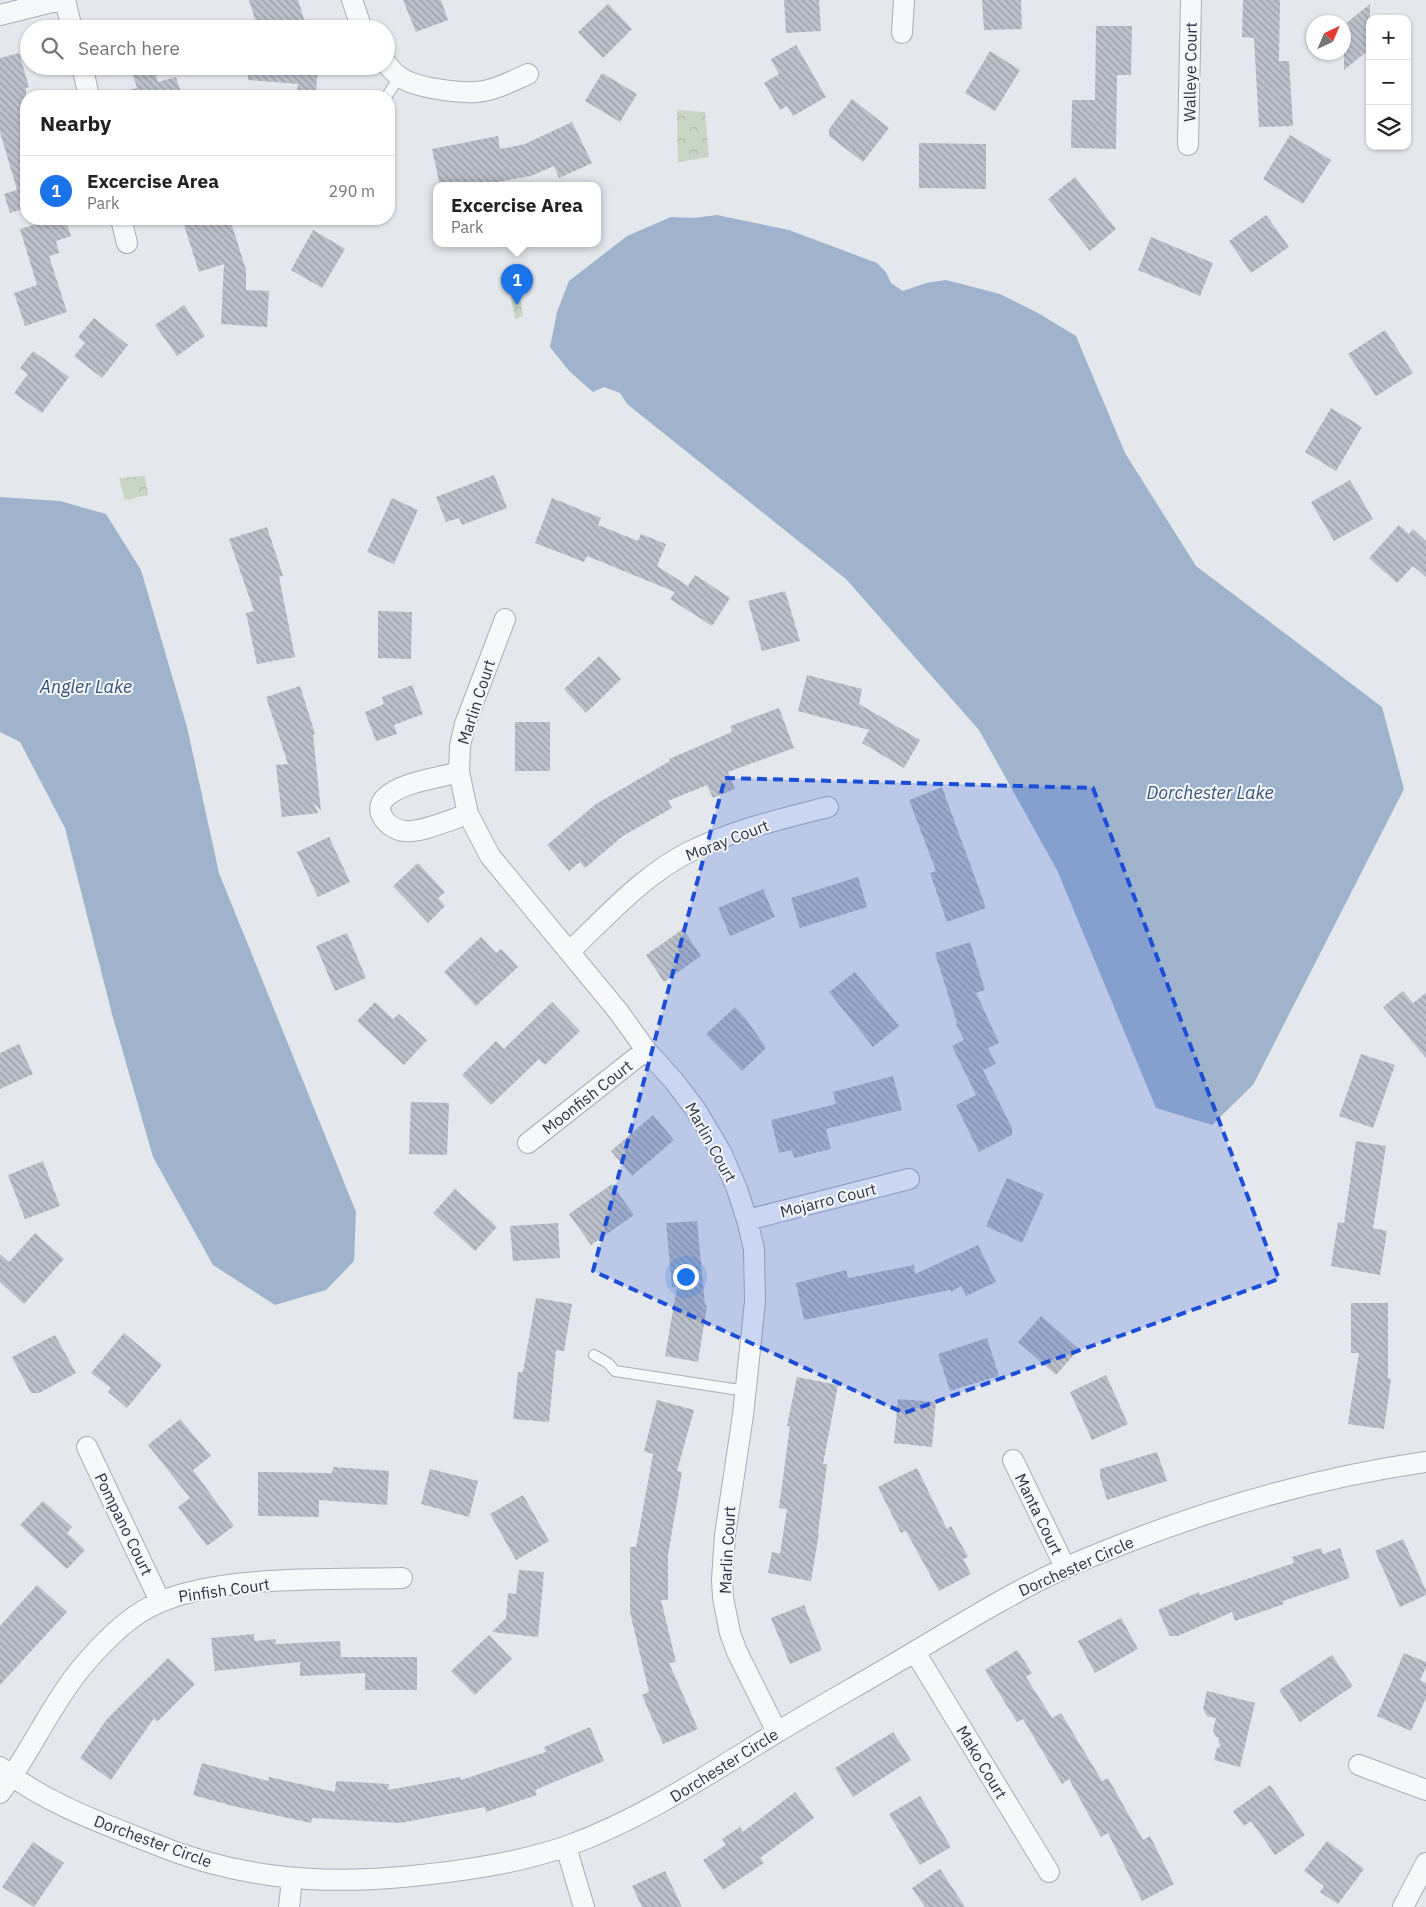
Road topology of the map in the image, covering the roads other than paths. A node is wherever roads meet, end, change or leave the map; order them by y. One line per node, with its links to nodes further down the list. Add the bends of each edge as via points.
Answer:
1 (60, 0): 6 (street)
2 (65, 0): 7 (street)
3 (352, 0): 8 (street)
4 (904, 0): 9 (street)
5 (1191, 0): 16 (street, Walleye Court)
6 (0, 14)
7 (70, 20)
8 (359, 20)
9 (902, 33)
10 (395, 71): 11 (street, via 414,84 476,92)
11 (528, 74)
12 (84, 75): 14 (street)
13 (392, 75): 15 (lane)
14 (88, 90)
15 (388, 90)
16 (1188, 144)
17 (122, 225): 18 (street)
18 (127, 243)
19 (505, 619): 20 (street, Marlin Court, via 465,724)
20 (459, 772): 22 (street, Marlin Court); 22 (street, via 400,788 385,798 381,809 387,825 405,831 416,831)
21 (828, 807): 23 (street, Moray Court, via 758,826 688,852 629,895)
22 (468, 814): 23 (street, Marlin Court, via 490,856)
23 (569, 952): 24 (street, Marlin Court)
24 (646, 1050): 25 (street, Moonfish Court); 27 (street, Marlin Court, via 696,1110 721,1152)
25 (528, 1143)
26 (909, 1179): 27 (street, Mojarro Court)
27 (748, 1220): 29 (street, Marlin Court, via 756,1275)
28 (594, 1355): 29 (lane, via 615,1371)
29 (746, 1391): 37 (street, Marlin Court, via 725,1535 723,1598 730,1633)
30 (87, 1448): 35 (street, Pompano Court)
31 (1013, 1460): 33 (street, Manta Court)
32 (1426, 1462): 33 (street, Dorchester Circle, via 1376,1469 1252,1499)
33 (1065, 1567): 36 (street, Dorchester Circle, via 994,1604)
34 (402, 1578): 35 (street, Pinfish Court, via 248,1583 180,1594)
35 (160, 1601): 39 (street, Pinfish Court, via 114,1633 80,1670)
36 (914, 1652): 37 (street, Dorchester Circle); 44 (street, Mako Court)
37 (777, 1732): 42 (street, Dorchester Circle, via 653,1808)
38 (1359, 1765): 40 (street)
39 (6, 1772): 41 (street, Pinfish Court); 45 (street, Dorchester Circle, via 73,1811 167,1850)
40 (1426, 1790)
41 (0, 1793)
42 (566, 1847): 45 (street, Dorchester Circle, via 446,1873 342,1881); 47 (street)
43 (1426, 1863): 48 (street)
44 (1048, 1872)
45 (292, 1879): 46 (street)
46 (289, 1907)
47 (584, 1907)
48 (1402, 1907)

